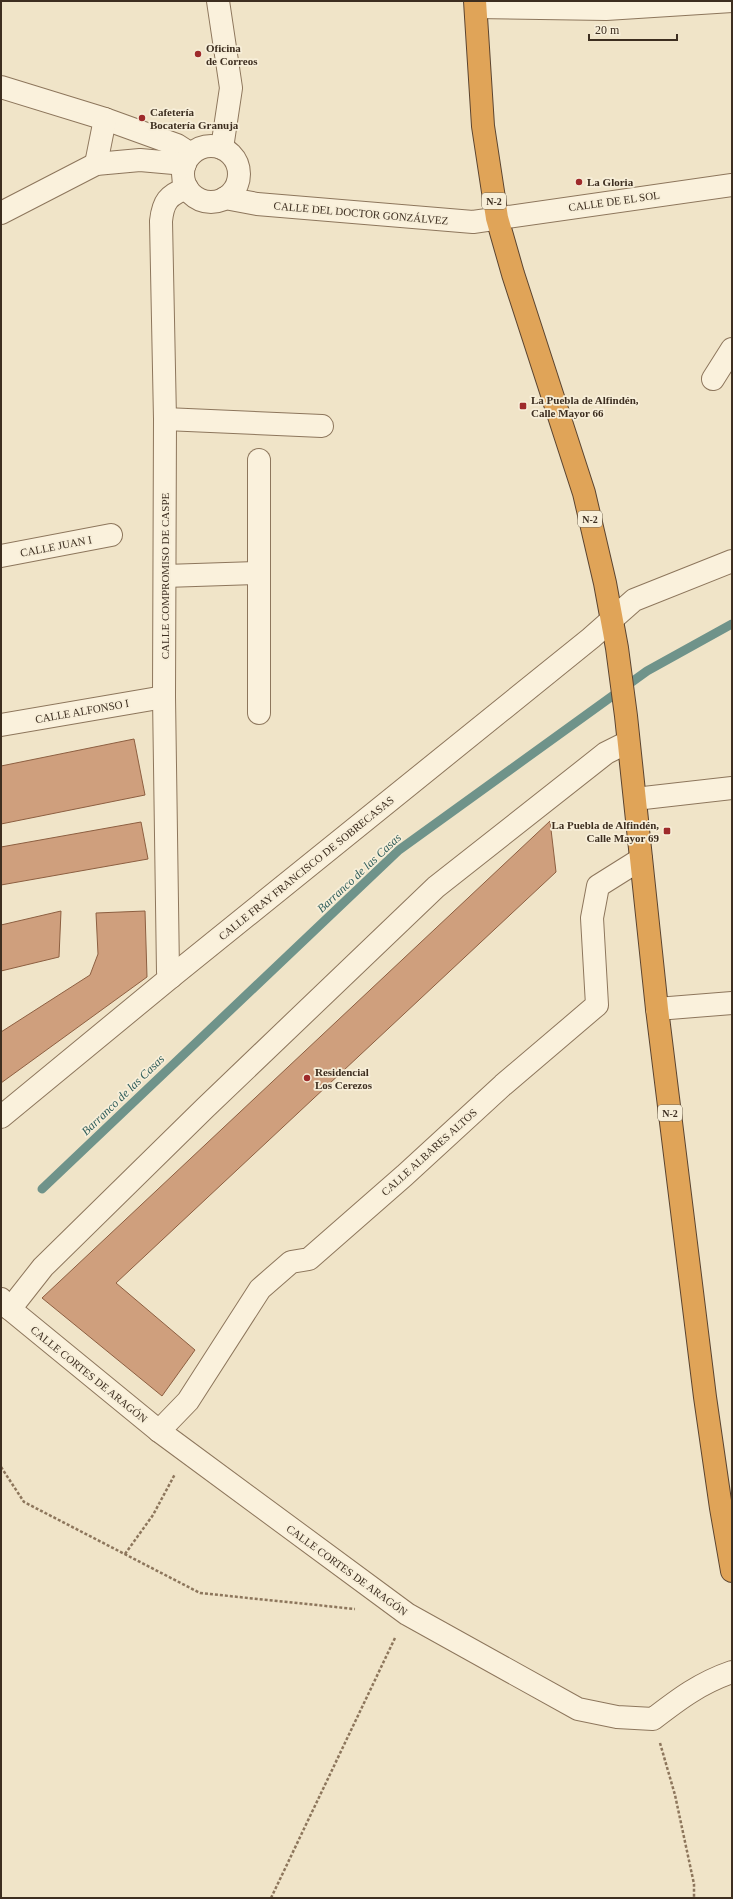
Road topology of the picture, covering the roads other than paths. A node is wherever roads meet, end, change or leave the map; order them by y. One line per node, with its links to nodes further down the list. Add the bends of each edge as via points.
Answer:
1 (218, 1): 6 (street, via 231,88)
2 (732, 1): 3 (street, via 606,10)
3 (476, 4): 13 (highway, N-2, via 483,126)
4 (1, 87): 5 (street)
5 (105, 118): 7 (street, via 177,145); 8 (street)
6 (222, 148): 7 (street, via 206,147); 11 (street, via 235,160 238,177 236,185)
7 (188, 159): 8 (street); 10 (street, via 183,172)
8 (96, 164): 12 (street)
9 (732, 185): 13 (street, CALLE DE EL SOL)
10 (187, 188): 11 (street, via 192,195 208,202); 16 (street, CALLE COMPROMISO DE CASPE, via 176,192 162,208)
11 (224, 198): 13 (street, CALLE DEL DOCTOR GONZÁLVEZ, via 257,204 473,222)
12 (1, 213)
13 (497, 218): 24 (highway, N-2, via 584,493)
14 (732, 349): 15 (street)
15 (713, 378)
16 (165, 419): 17 (street); 23 (street, CALLE COMPROMISO DE CASPE)
17 (322, 426)
18 (259, 460): 22 (street)
19 (111, 535): 20 (street, CALLE JUAN I)
20 (1, 556)
21 (732, 561): 24 (street, CALLE FRAY FRANCISCO DE SOBRECASAS, via 634,600)
22 (259, 573): 23 (street); 26 (street)
23 (165, 576): 25 (street, CALLE COMPROMISO DE CASPE)
24 (612, 619): 28 (highway, N-2); 32 (street, CALLE FRAY FRANCISCO DE SOBRECASAS)
25 (164, 697): 27 (street, CALLE ALFONSO I); 32 (street, CALLE COMPROMISO DE CASPE, via 168,972)
26 (259, 713)
27 (1, 725)
28 (628, 742): 30 (highway, N-2); 36 (street, via 606,753 436,887 205,1108)
29 (732, 788): 30 (street)
30 (635, 799): 31 (highway, N-2)
31 (641, 859): 34 (highway, N-2); 37 (street, CALLE ALBARES ALTOS, via 598,886 592,918 597,1005 503,1085 309,1259 291,1262 260,1289 188,1401)
32 (171, 977): 35 (street, CALLE FRAY FRANCISCO DE SOBRECASAS)
33 (732, 1003): 34 (street)
34 (657, 1009): 38 (highway, N-2, via 721,1508)
35 (1, 1117)
36 (6, 1304): 37 (street, CALLE CORTES DE ARAGÓN)
37 (159, 1431): 39 (street, CALLE CORTES DE ARAGÓN, via 407,1614 578,1709 617,1717 653,1720 683,1696 710,1680)
38 (732, 1571)
39 (732, 1672)

